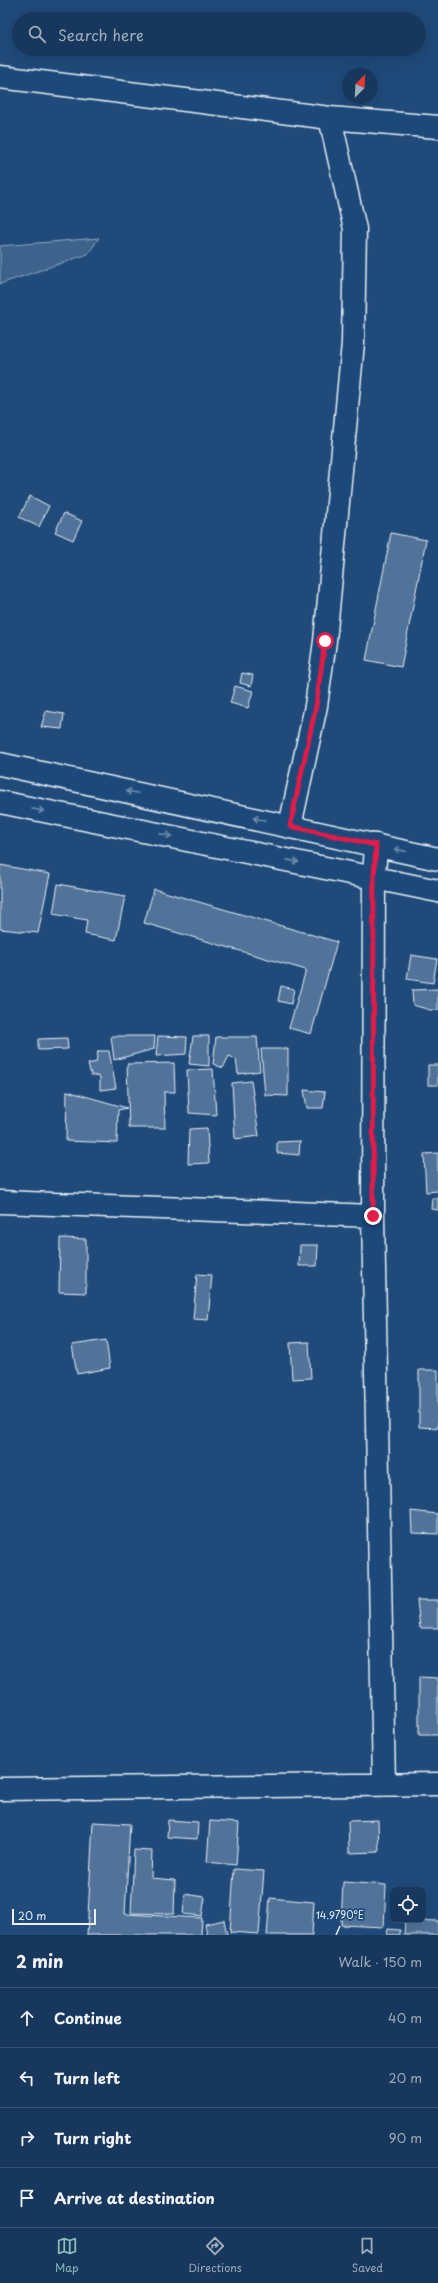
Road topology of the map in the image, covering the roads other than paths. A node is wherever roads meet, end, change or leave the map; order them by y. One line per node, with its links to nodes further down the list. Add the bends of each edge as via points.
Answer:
1 (0, 77): 2 (street)
2 (330, 118): 3 (street); 6 (street, via 355,229 354,343 325,641 316,706)
3 (438, 126)
4 (0, 764): 6 (street, one-way to 4)
5 (0, 802): 9 (street, one-way to 9)
6 (290, 826): 7 (street)
7 (376, 845): 8 (street, one-way to 7); 9 (street)
8 (438, 859)
9 (374, 877): 10 (street); 12 (street)
10 (438, 891)
11 (0, 1202): 12 (street)
12 (373, 1216): 13 (street)
13 (384, 1784): 14 (street); 15 (street)
14 (438, 1784)
15 (0, 1789)

